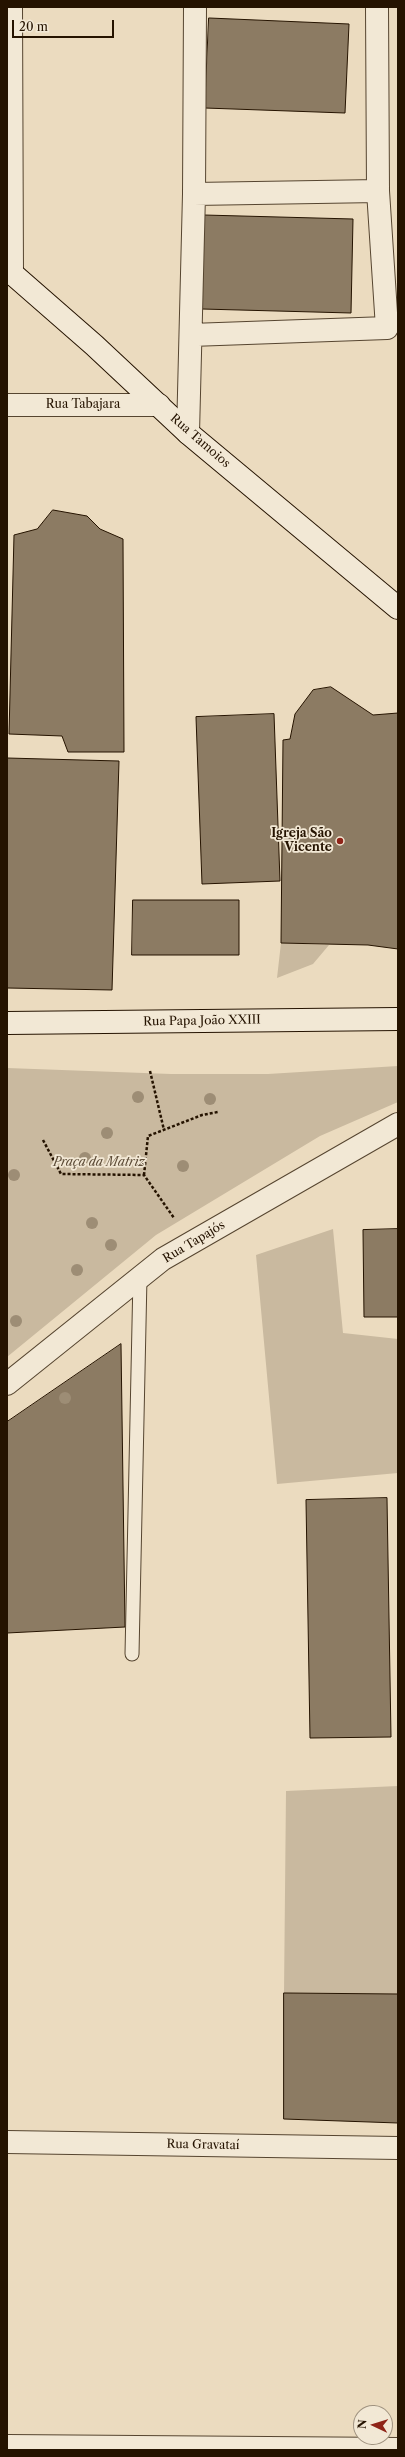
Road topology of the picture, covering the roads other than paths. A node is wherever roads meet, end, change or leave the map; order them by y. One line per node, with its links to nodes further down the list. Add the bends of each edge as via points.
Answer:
1 (11, 7): 6 (street)
2 (195, 7): 5 (street)
3 (377, 7): 4 (street)
4 (378, 191): 5 (street); 7 (street, via 387,328)
5 (194, 194): 7 (street)
6 (9, 272): 9 (street, Rua Tamoios)
7 (191, 335): 10 (street)
8 (7, 405): 9 (street, Rua Tabajara)
9 (159, 406): 10 (street, Rua Tamoios)
10 (188, 433): 11 (street, Rua Tamoios)
11 (398, 608)
12 (398, 1019): 13 (street, Rua Papa João XXIII)
13 (7, 1023)
14 (398, 1124): 15 (street, Rua Tapajós, via 170,1255)
15 (140, 1277): 16 (street, Rua Tapajós); 17 (lane)
16 (7, 1384)
17 (132, 1654)
18 (7, 2142): 19 (street, Rua Gravataí)
19 (398, 2148)
20 (7, 2446): 21 (street)
21 (398, 2448)

